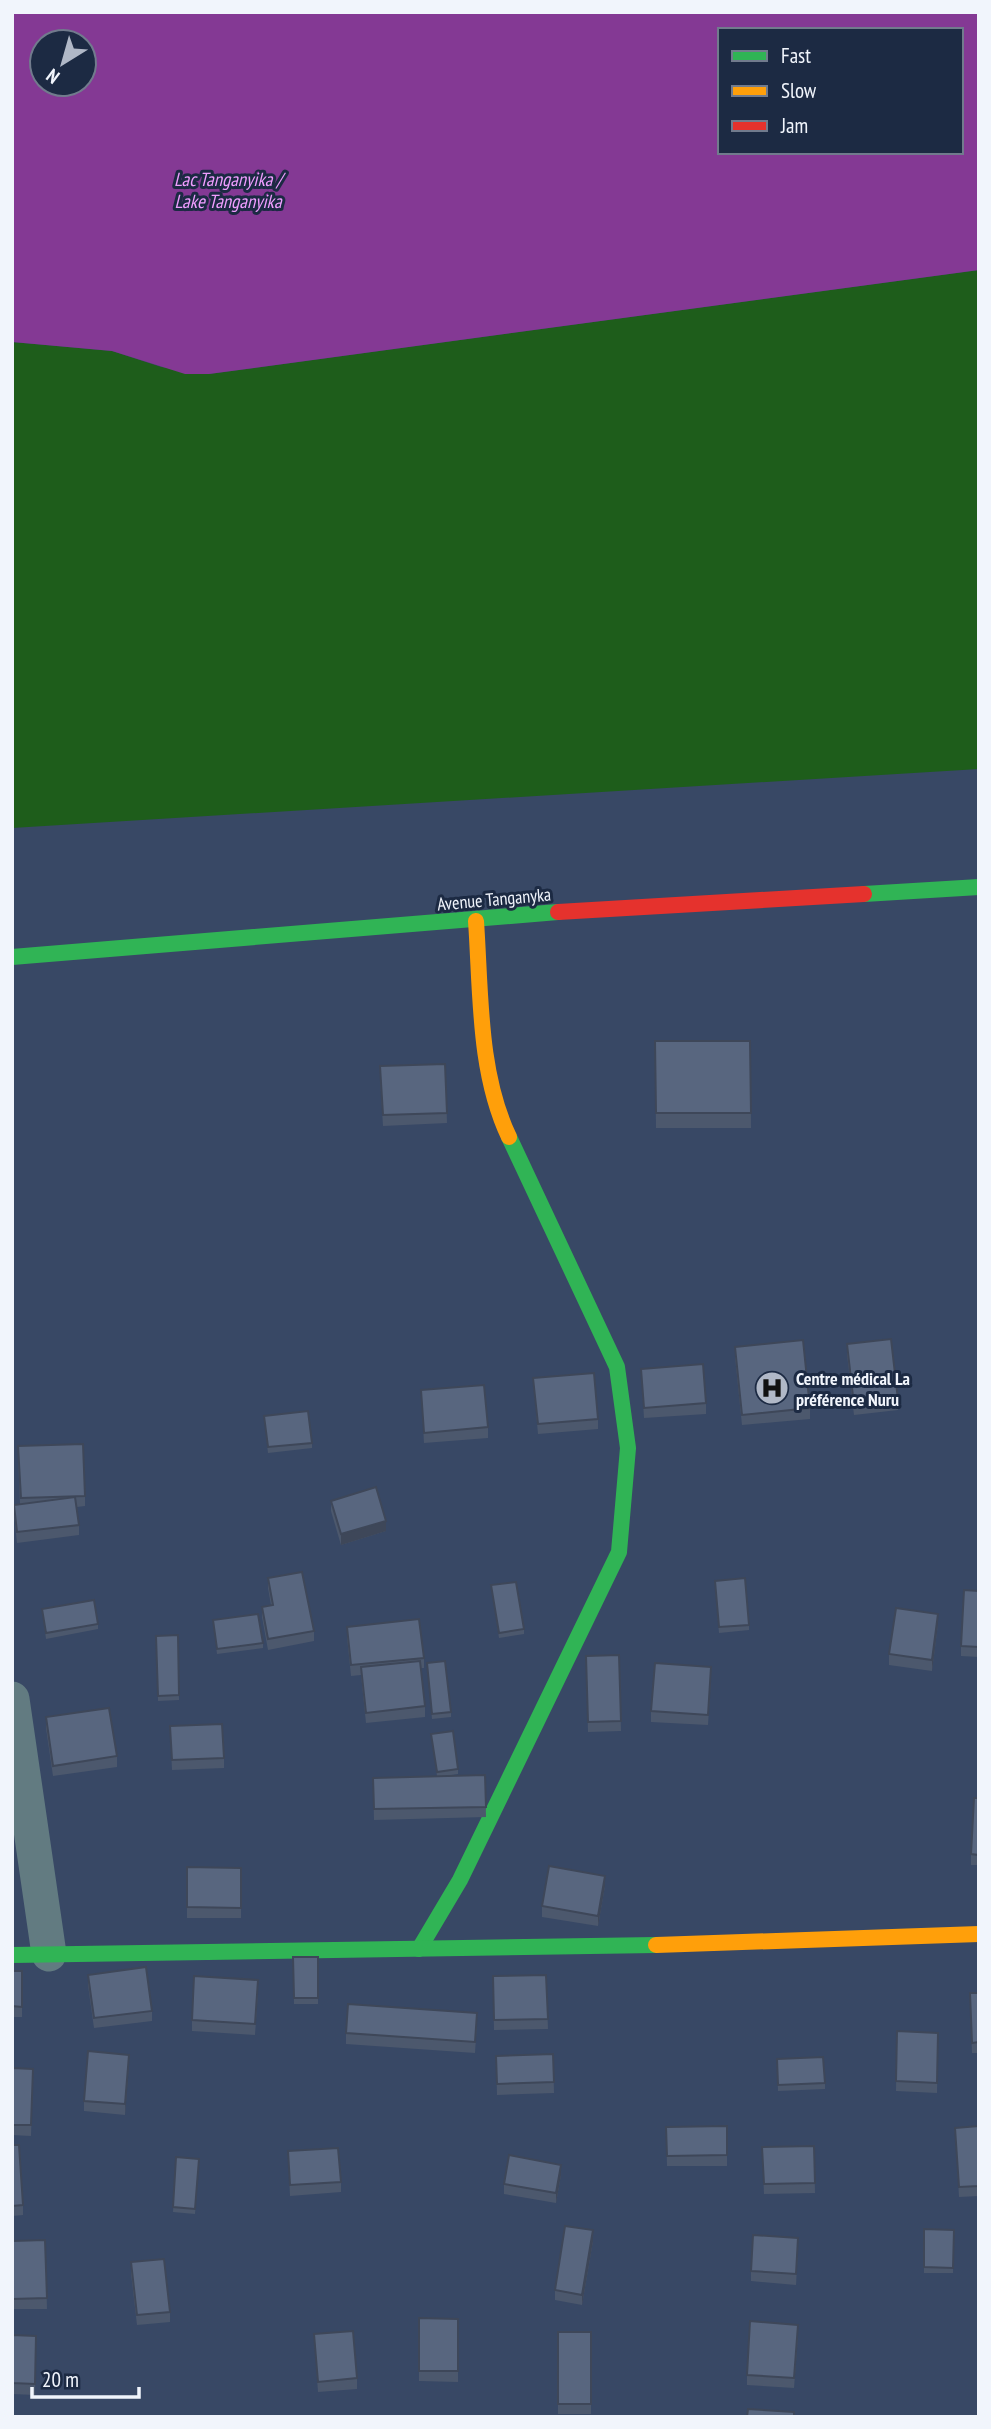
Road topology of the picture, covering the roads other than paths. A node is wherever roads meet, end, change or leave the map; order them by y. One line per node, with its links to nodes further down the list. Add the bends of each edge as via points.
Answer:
1 (979, 887): 2 (street, Avenue Tanganyka, via 609,908)
2 (476, 921): 3 (street, Avenue Tanganyka); 6 (street, via 485,1050 499,1117 617,1367 628,1448 619,1552 460,1880)
3 (12, 957)
4 (12, 1699): 7 (street)
5 (979, 1934): 6 (street)
6 (419, 1949): 7 (street)
7 (49, 1954): 8 (street)
8 (12, 1955)

